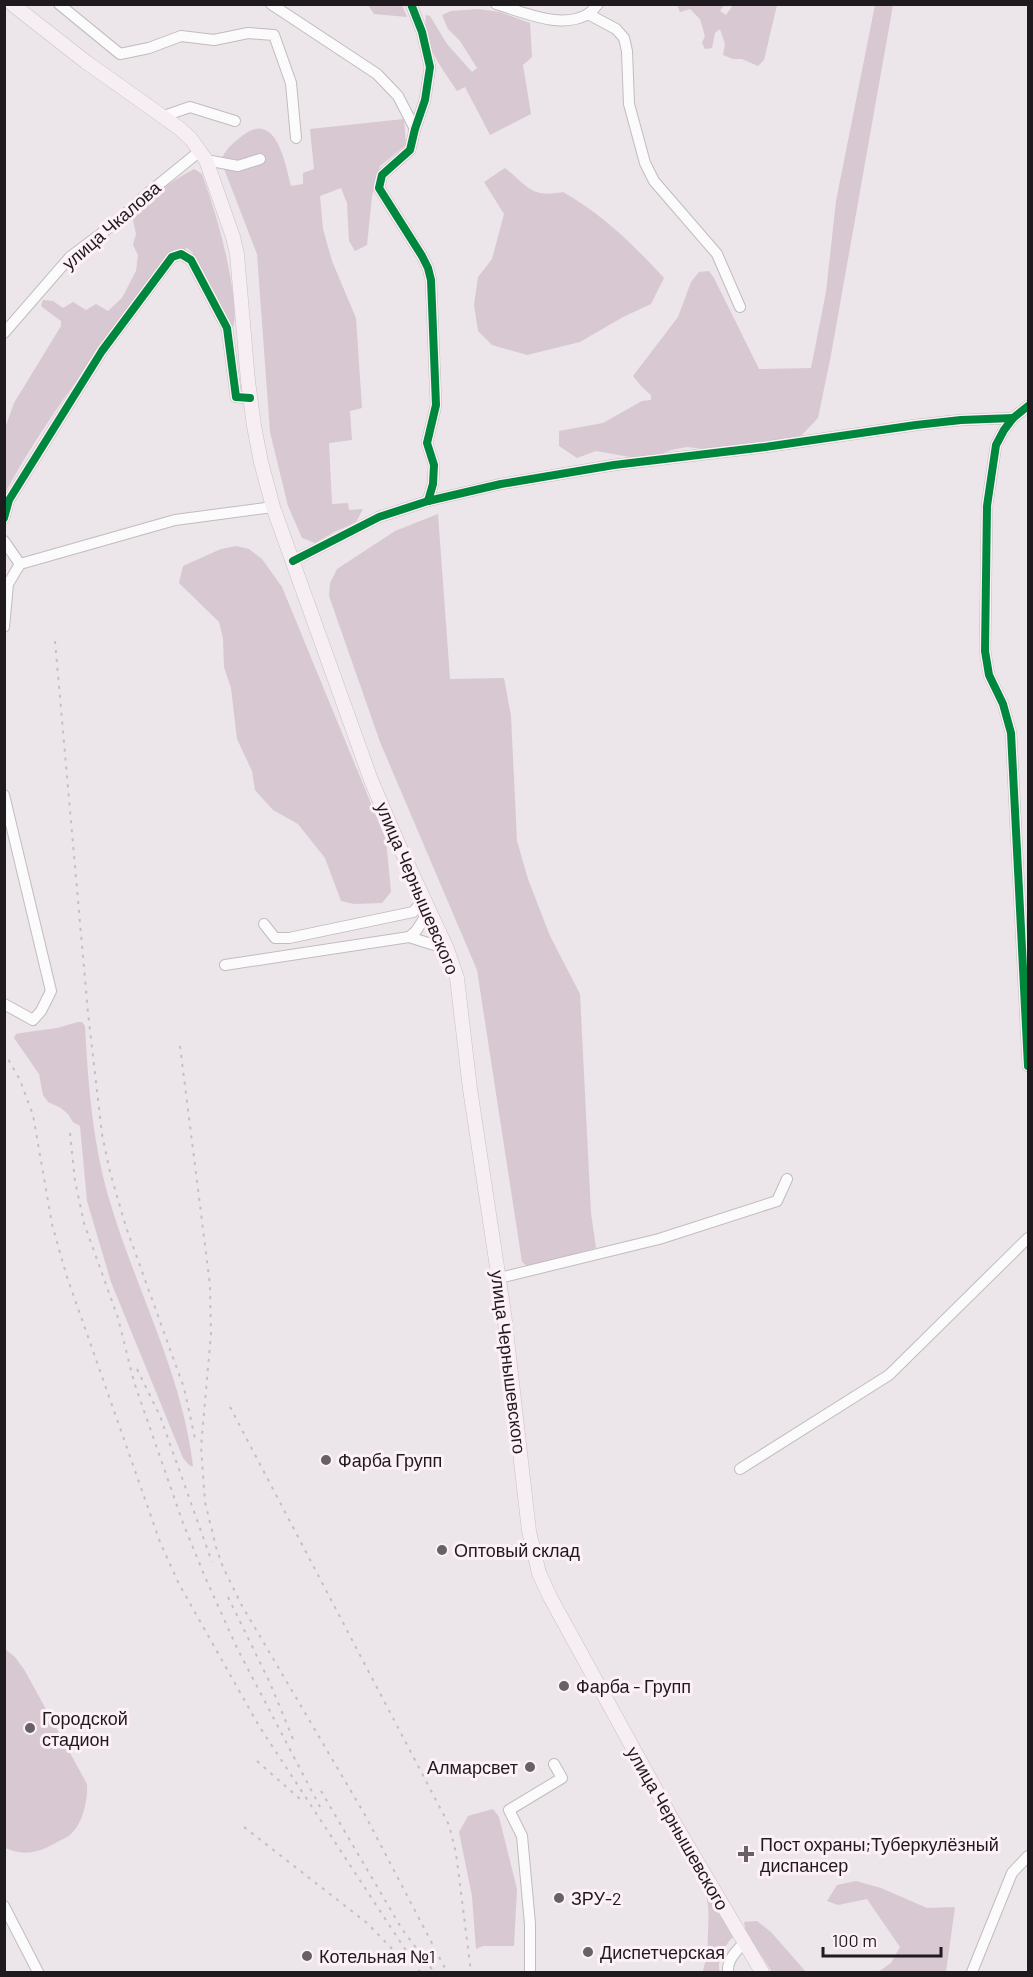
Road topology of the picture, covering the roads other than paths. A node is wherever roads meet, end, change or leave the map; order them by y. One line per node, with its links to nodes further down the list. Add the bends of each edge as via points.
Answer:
1 (12, 4): 8 (main road, улица Чернышевского)
2 (59, 4): 11 (street, via 120,54 181,36 214,40 248,33 274,35 291,83)
3 (272, 4): 10 (street, via 377,74 398,96)
4 (411, 4): 10 (street, via 429,67 425,100)
5 (496, 4): 7 (street, via 553,20 573,20)
6 (598, 4): 7 (street)
7 (588, 14): 14 (street, via 616,29 624,38 629,104 645,163 654,181 717,254)
8 (164, 116): 9 (street, via 190,107); 12 (main road, улица Чернышевского)
9 (235, 121)
10 (415, 129): 19 (street, via 410,150 382,175 379,188 422,256 430,280 436,405 427,443 434,465)
11 (296, 138)
12 (203, 156): 13 (street, via 238,166); 15 (street, улица Чкалова, via 82,246); 16 (main road, улица Чернышевского, via 237,254)
13 (260, 159)
14 (740, 308)
15 (4, 333)
16 (250, 398): 20 (main road, улица Чернышевского); 21 (street, via 236,397 227,328 191,260 181,254 172,257 102,351 9,500)
17 (1029, 406): 18 (street)
18 (1013, 418): 19 (street, via 961,420 614,465); 33 (street, via 996,446 987,506 985,651 989,675 1011,733)
19 (428, 501): 23 (street, via 379,517)
20 (273, 507): 23 (main road, улица Чернышевского); 24 (street, via 175,520)
21 (4, 518)
22 (4, 541): 24 (street)
23 (293, 561): 27 (main road, улица Чернышевского, via 360,752)
24 (20, 564): 25 (street, via 8,584)
25 (4, 627)
26 (4, 795): 32 (street, via 51,991 33,1020)
27 (427, 905): 28 (street, via 413,912 290,938 275,938); 29 (street, via 416,931); 30 (main road, улица Чернышевского)
28 (264, 924)
29 (409, 937): 30 (street); 31 (street)
30 (447, 949): 36 (main road, улица Чернышевского, via 457,978)
31 (225, 964)
32 (4, 1004)
33 (1029, 1066)
34 (787, 1179): 36 (street, via 777,1201 659,1239)
35 (1029, 1238): 37 (street, via 889,1375)
36 (499, 1278): 41 (main road, улица Чернышевского, via 529,1531 539,1573)
37 (740, 1469)
38 (554, 1764): 43 (street, via 561,1778 509,1810 522,1836)
39 (1029, 1856): 46 (street, via 1012,1873)
40 (4, 1906): 42 (street)
41 (744, 1943): 44 (street, via 731,1959); 45 (main road, улица Чернышевского)
42 (38, 1972)
43 (530, 1972)
44 (728, 1972)
45 (762, 1972)
46 (972, 1972)

